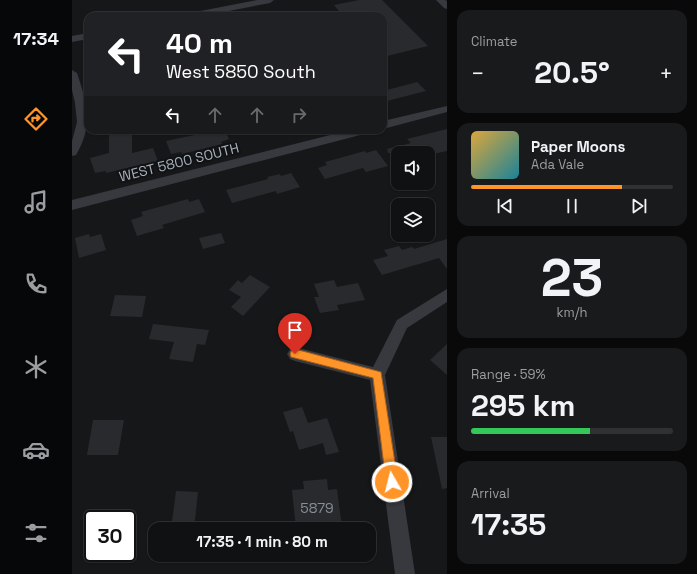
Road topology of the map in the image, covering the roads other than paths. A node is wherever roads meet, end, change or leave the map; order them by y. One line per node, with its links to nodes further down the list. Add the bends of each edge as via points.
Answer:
1 (270, 0): 4 (street)
2 (440, 0): 3 (street)
3 (447, 6)
4 (210, 12)
5 (84, 37): 6 (street)
6 (72, 39)
7 (72, 73): 8 (street)
8 (84, 105)
9 (447, 109): 11 (street)
10 (84, 120): 13 (street, via 80,140)
11 (387, 124)
12 (349, 134): 14 (street, WEST 5800 SOUTH)
13 (72, 152)
14 (72, 206)
15 (447, 295): 17 (street, via 402,324)
16 (295, 354): 17 (street)
17 (377, 375): 18 (street)
18 (405, 574)

